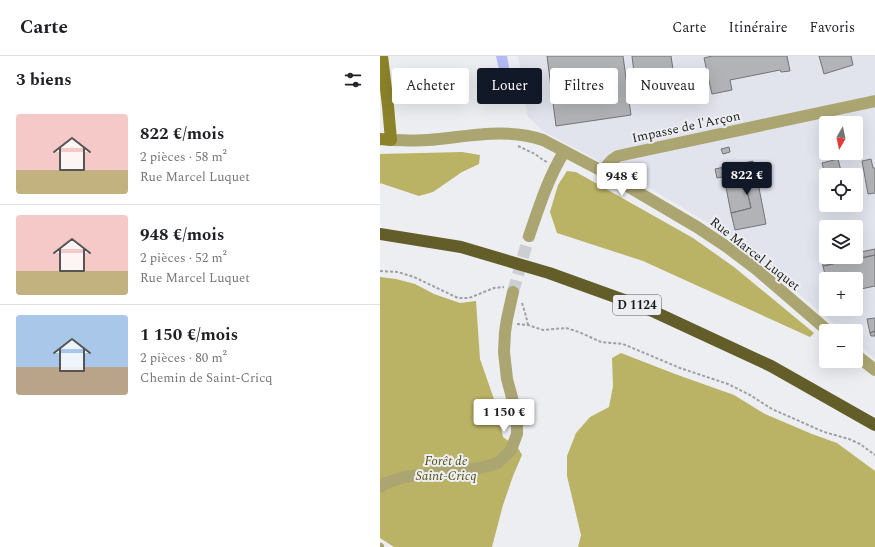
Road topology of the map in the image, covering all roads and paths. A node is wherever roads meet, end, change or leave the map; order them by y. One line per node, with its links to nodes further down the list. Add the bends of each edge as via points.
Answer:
1 (382, 56): 3 (main road, via 388,106)
2 (875, 101): 7 (street, Impasse de l'Arçon, via 618,156)
3 (385, 139): 5 (street, Rue Marcel Luquet, via 426,140 509,133 543,140)
4 (512, 145): 6 (path)
5 (564, 152): 6 (street); 7 (street, Rue Marcel Luquet)
6 (556, 164): 9 (street, via 541,199)
7 (602, 171): 13 (street, Rue Marcel Luquet, via 727,247)
8 (380, 234): 17 (highway, D 1124, via 461,247 549,273 646,308 771,366)
9 (530, 236)
10 (380, 271): 11 (path, via 398,272 414,277 458,298 470,298 494,288)
11 (514, 292): 12 (street); 14 (path)
12 (507, 318): 14 (path, via 517,324); 19 (street, via 504,352 507,379 517,416 517,434 511,450 498,463 480,468 404,477)
13 (820, 324)
14 (528, 325): 18 (path, via 543,330 566,328 600,342 623,344 680,368 728,384 772,409 824,432 849,439)
15 (863, 361): 16 (street)
16 (875, 370)
17 (875, 425)
18 (875, 454)
19 (380, 487)

